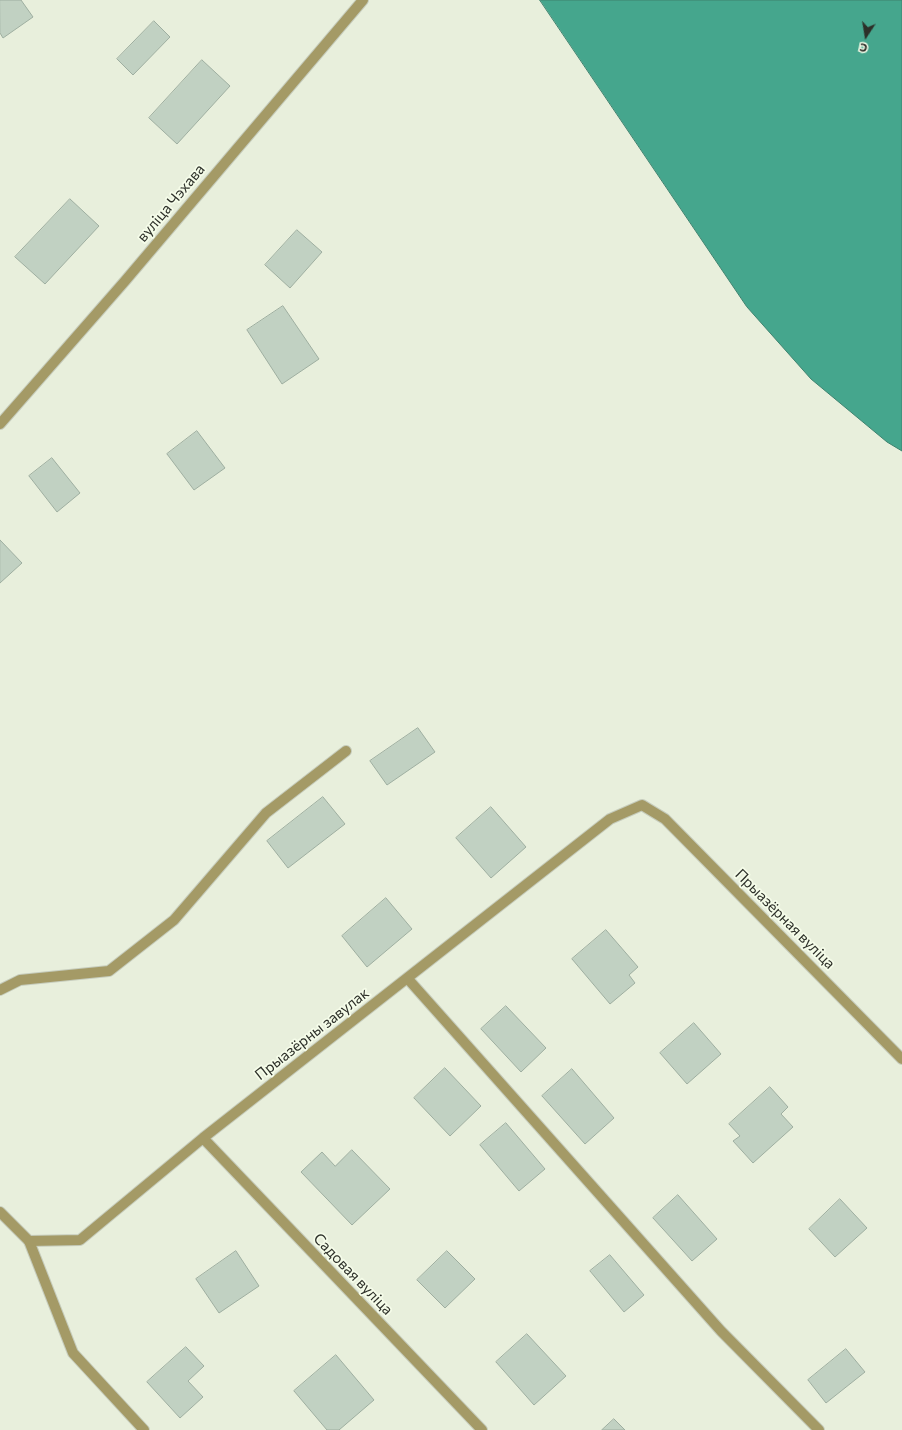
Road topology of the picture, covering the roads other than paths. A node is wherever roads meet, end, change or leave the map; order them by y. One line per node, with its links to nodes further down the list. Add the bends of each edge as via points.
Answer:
1 (364, 0): 2 (street, вуліца Чэхава)
2 (0, 424)
3 (346, 751): 6 (street, via 266,813 174,920 109,971 20,980)
4 (642, 805): 5 (street, Прыазёрны завулак, via 610,819); 7 (street, Прыазёрная вуліца, via 665,818)
5 (408, 979): 8 (street, Прыазёрны завулак); 13 (street, via 721,1331)
6 (0, 990)
7 (902, 1059)
8 (203, 1138): 10 (street, Прыазёрны завулак, via 80,1240); 12 (street, Садовая вуліца)
9 (0, 1212): 10 (street)
10 (29, 1241): 11 (street, via 73,1353)
11 (144, 1430)
12 (482, 1430)
13 (819, 1430)

